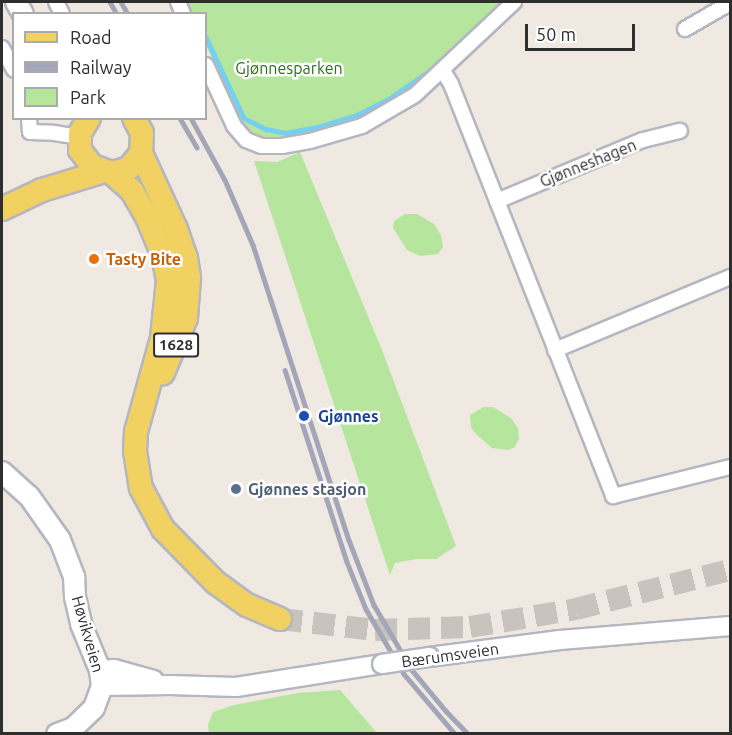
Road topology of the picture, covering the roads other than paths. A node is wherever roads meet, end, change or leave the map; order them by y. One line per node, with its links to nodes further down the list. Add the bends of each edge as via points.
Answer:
1 (514, 2): 7 (street)
2 (730, 3): 3 (street)
3 (685, 29)
4 (2, 48): 5 (street)
5 (12, 66)
6 (207, 66): 7 (street, via 239,134 262,146 310,141 362,126 407,101)
7 (443, 71): 15 (street)
8 (29, 120): 10 (street, via 30,132)
9 (135, 120): 12 (main road, 1628, via 142,133)
10 (81, 130): 13 (main road, 1628, via 84,158); 14 (main road, via 66,170)
11 (680, 132): 15 (street, Gjønneshagen, via 643,141)
12 (141, 153): 13 (main road, via 129,168); 19 (main road, 1628, via 177,229 189,278 181,336)
13 (107, 172): 14 (main road); 19 (main road, 1628, via 132,191 146,215 161,247 168,280 162,338)
14 (42, 190): 16 (main road)
15 (497, 201): 18 (street)
16 (2, 210)
17 (730, 277): 18 (street)
18 (555, 350): 20 (street, via 613,496)
19 (145, 406): 22 (main road, via 136,432 136,460 141,488 155,518 231,595)
20 (730, 467)
21 (2, 472): 24 (main road, Høvikveien, via 29,496 64,551 74,577 81,624)
22 (280, 619)
23 (730, 626): 24 (street, Bærumsveien, bridge, via 561,640 236,687 170,685 114,669)
24 (101, 678): 25 (main road, Høvikveien, via 94,708 87,717)
25 (57, 734)

